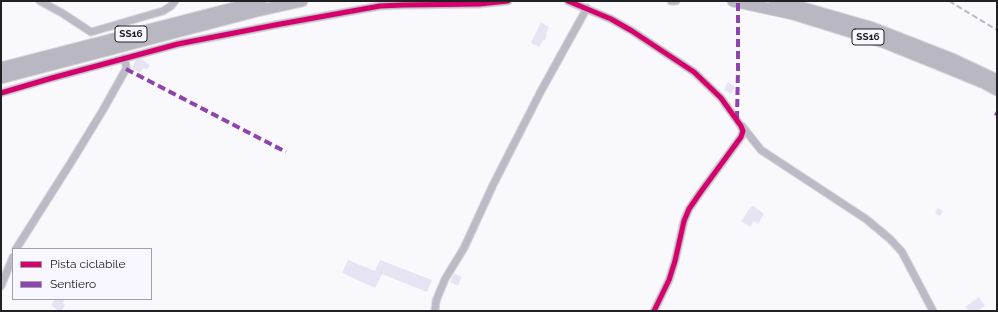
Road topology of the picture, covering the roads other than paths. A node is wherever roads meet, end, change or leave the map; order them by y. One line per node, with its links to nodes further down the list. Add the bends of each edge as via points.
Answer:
1 (40, 1): 2 (street, via 91,32 163,11)
2 (175, 1)
3 (261, 1): 15 (highway, SS16)
4 (302, 1): 16 (highway, SS16)
5 (508, 1): 14 (street, via 380,6 178,44)
6 (568, 1): 12 (street)
7 (671, 1): 8 (street)
8 (676, 1)
9 (733, 1): 18 (highway, SS16, via 793,14 883,42)
10 (774, 1): 13 (highway, SS16)
11 (799, 1): 13 (highway)
12 (587, 8): 20 (street, via 616,22 694,72 720,98); 24 (street, via 541,91 464,248 445,280 436,301)
13 (836, 17): 17 (highway, SS16, via 887,33)
14 (124, 58): 19 (street); 21 (street, via 126,68 103,110)
15 (1, 68)
16 (1, 78)
17 (997, 80)
18 (997, 90)
19 (1, 94)
20 (741, 126): 25 (street, via 741,137 689,209 669,280); 26 (street, via 761,150 866,219 890,239 902,252)
21 (17, 248)
22 (12, 259): 23 (street)
23 (1, 286)
24 (435, 311)
25 (654, 311)
26 (933, 311)

